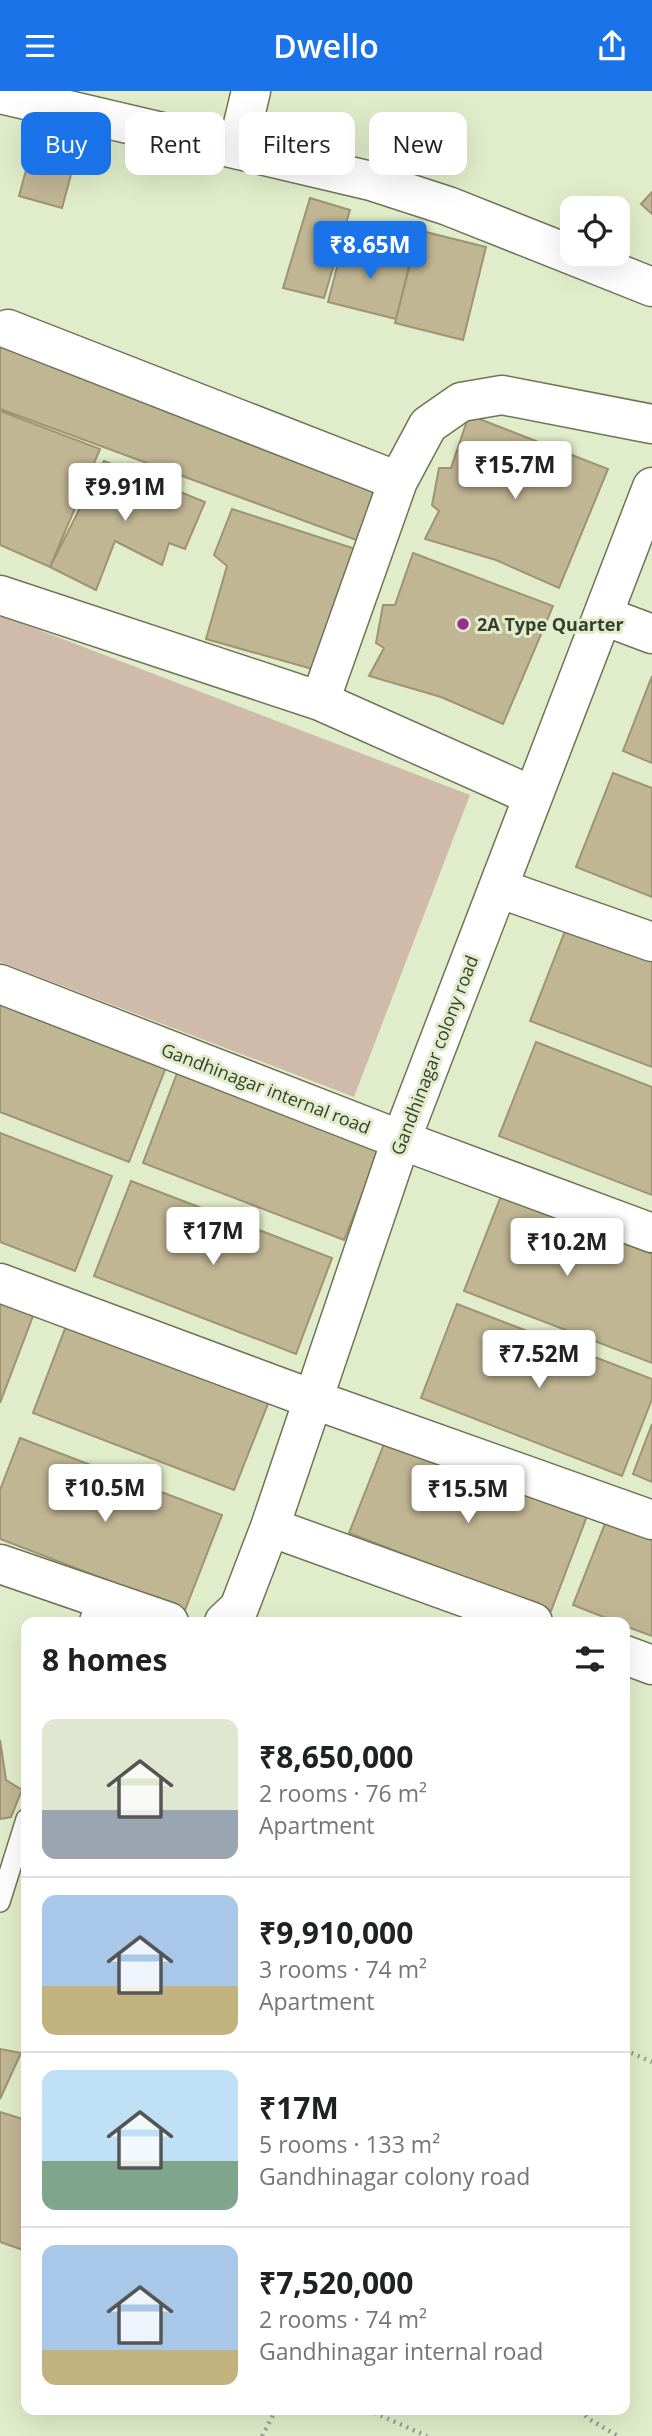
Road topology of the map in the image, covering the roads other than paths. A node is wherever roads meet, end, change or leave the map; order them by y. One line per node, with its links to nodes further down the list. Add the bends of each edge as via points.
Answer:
1 (251, 91): 3 (street)
2 (0, 94): 3 (street)
3 (237, 149): 4 (street, via 371,181)
4 (652, 287)
5 (8, 329): 7 (street)
6 (652, 424): 7 (street, via 502,395 461,402 428,425)
7 (398, 481): 12 (street)
8 (652, 487): 10 (street, Gandhinagar colony road)
9 (0, 595): 12 (street)
10 (604, 616): 11 (street); 13 (street, Gandhinagar colony road)
11 (652, 634)
12 (320, 701): 13 (street)
13 (533, 796): 14 (street, Gandhinagar colony road)
14 (498, 888): 15 (street); 17 (street, Gandhinagar colony road)
15 (652, 942)
16 (0, 984): 17 (street, Gandhinagar internal road)
17 (401, 1140): 18 (street, Gandhinagar internal road); 20 (street, Gandhinagar colony road)
18 (652, 1233)
19 (0, 1283): 20 (street)
20 (312, 1399): 21 (street); 22 (street, Gandhinagar colony road)
21 (652, 1520)
22 (270, 1527): 25 (street); 27 (street, Gandhinagar colony road, via 239,1608)
23 (0, 1564): 24 (street)
24 (93, 1610): 26 (street)
25 (484, 1614): 28 (street)
26 (137, 1617)
27 (229, 1617)
28 (502, 1617)
29 (21, 1835): 30 (lane)
30 (0, 1902)

